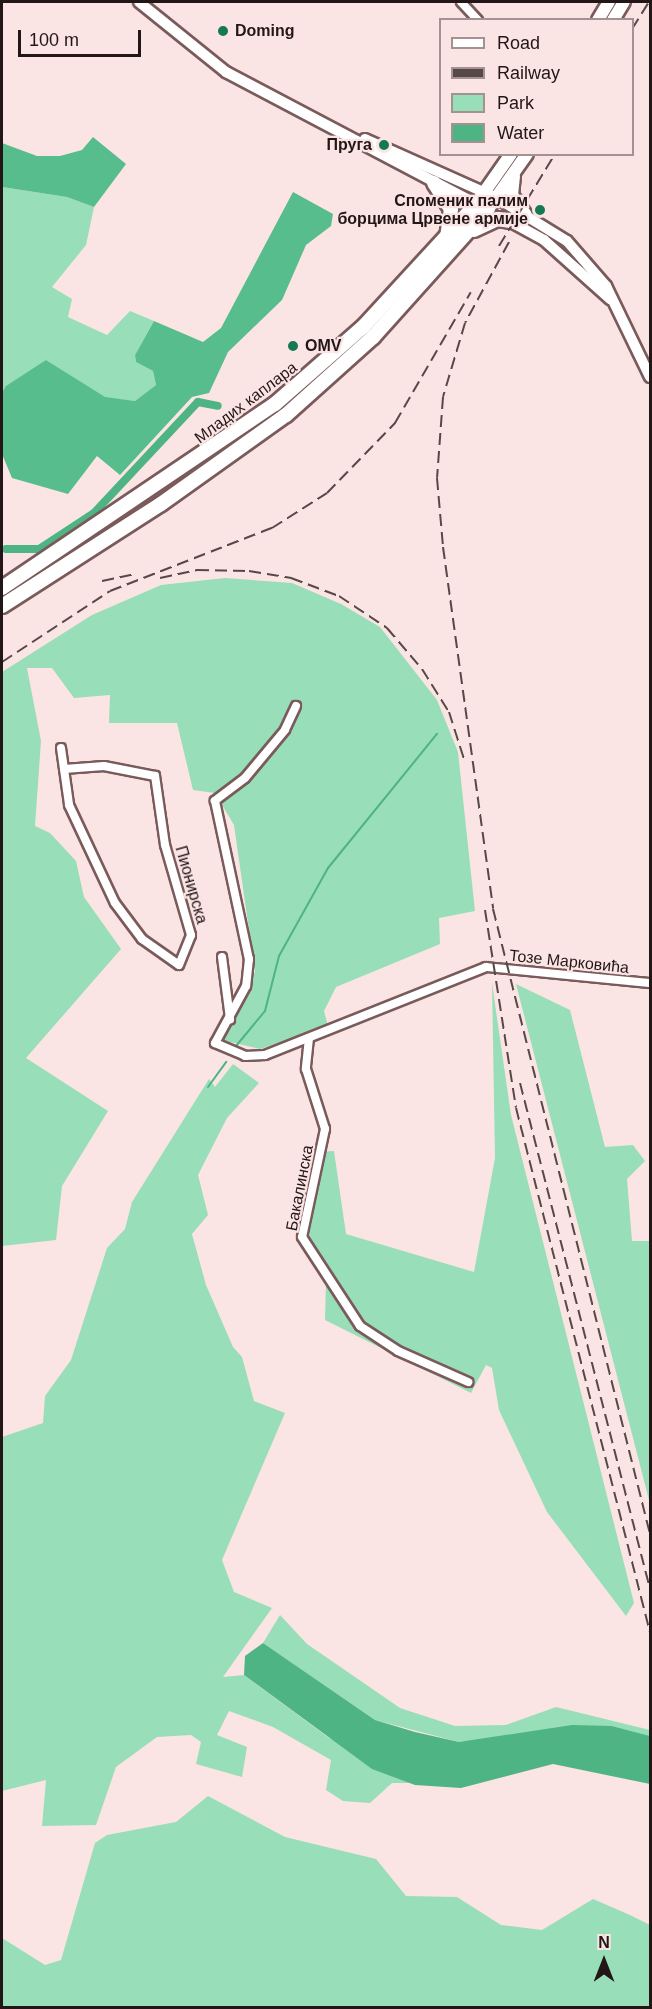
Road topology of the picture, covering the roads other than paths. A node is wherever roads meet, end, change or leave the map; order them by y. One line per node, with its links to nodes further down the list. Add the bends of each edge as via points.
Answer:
1 (139, 2): 8 (street, via 226,72)
2 (461, 2): 5 (street)
3 (609, 2): 6 (main road)
4 (624, 2): 7 (main road)
5 (476, 18)
6 (599, 18)
7 (614, 18)
8 (309, 116): 12 (street); 13 (street)
9 (510, 156): 13 (main road)
10 (526, 156): 11 (main road)
11 (514, 173): 14 (main road); 16 (main road, via 512,195)
12 (434, 183): 15 (street); 19 (highway, via 452,209)
13 (485, 192): 14 (street); 15 (main road)
14 (497, 198): 15 (main road); 16 (street)
15 (482, 206): 17 (street); 18 (highway); 19 (highway, Младих каплара)
16 (526, 215): 20 (street, via 580,253)
17 (511, 221): 18 (highway, via 490,221); 20 (street, via 557,250)
18 (470, 232): 23 (highway, Младих каплара, via 373,337 247,444)
19 (446, 239): 22 (highway, Младих каплара, via 355,334 275,404)
20 (610, 299): 21 (street)
21 (651, 377)
22 (2, 588)
23 (2, 606)
24 (296, 706): 29 (street, via 285,730 245,778 215,801 249,959 246,986)
25 (61, 748): 26 (street, Пионирска)
26 (64, 769): 26 (street, Пионирска, via 104,766 147,772 159,782 165,845 191,935 179,965 142,939 115,903 72,814)
27 (222, 957): 29 (street)
28 (651, 983): 30 (street, Тозе Марковића, via 486,967)
29 (230, 1019): 30 (street, via 215,1043 245,1056)
30 (309, 1038): 31 (street, Бакалинска, via 306,1069 325,1129 302,1237 360,1326 398,1351)
31 (468, 1382)

